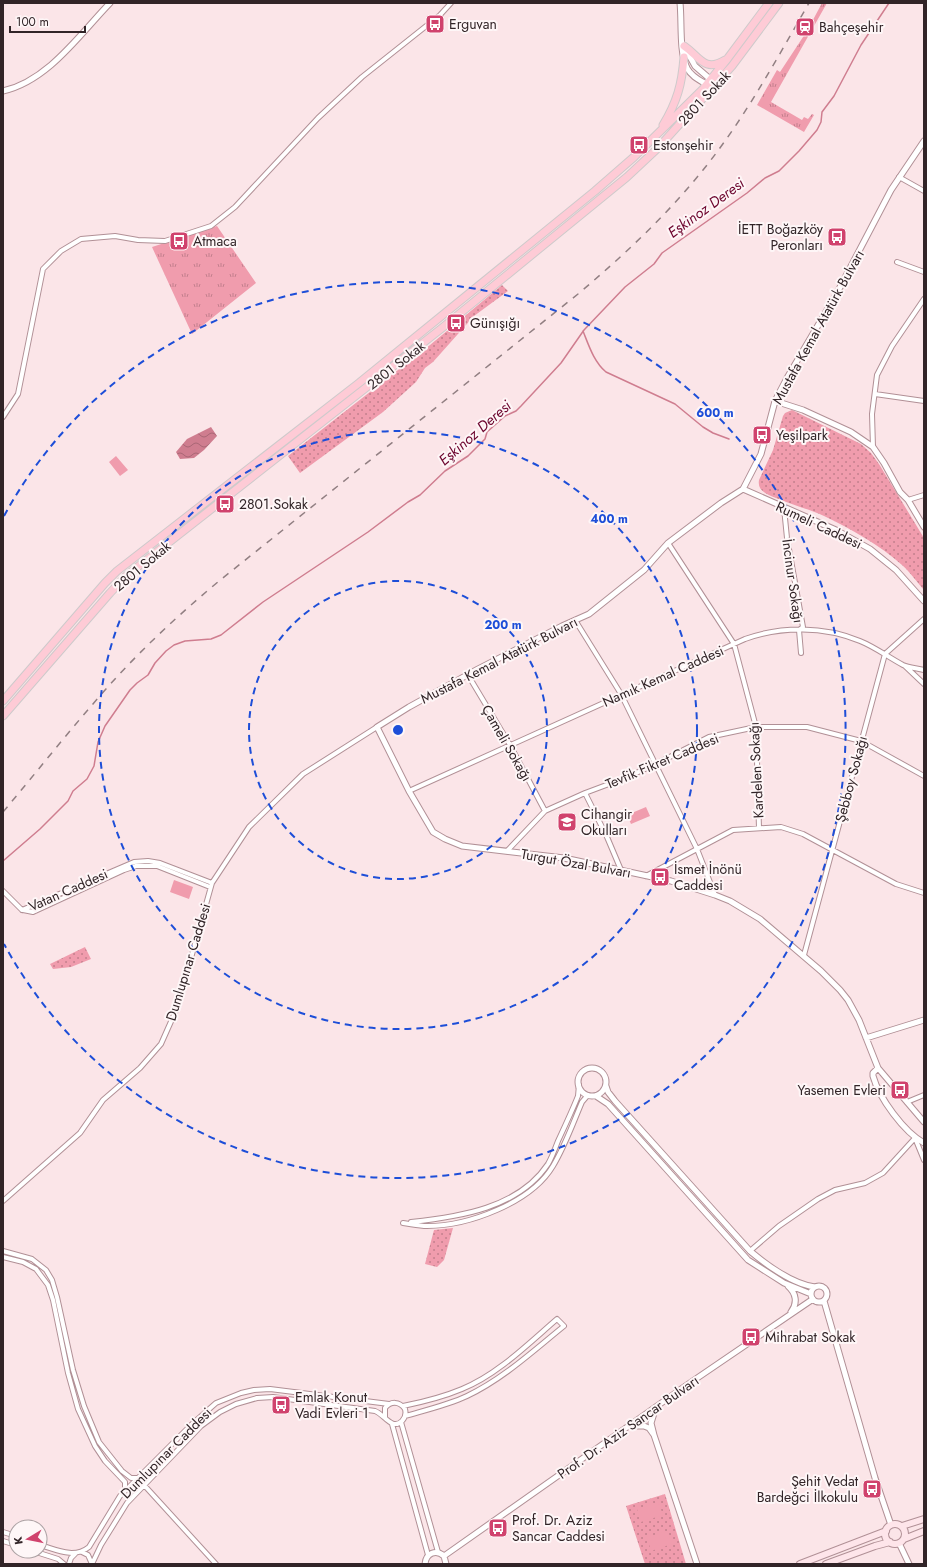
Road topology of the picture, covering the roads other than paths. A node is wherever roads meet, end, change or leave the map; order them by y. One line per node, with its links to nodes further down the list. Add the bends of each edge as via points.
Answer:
1 (110, 3): 11 (street, via 45,71 28,82)
2 (451, 3): 23 (street, via 440,15 362,77 318,118 235,207 211,226 165,241 115,236 81,239 61,251 43,270 18,394)
3 (680, 3): 6 (street)
4 (769, 3): 8 (main road, 2801 Sokak)
5 (779, 3): 10 (main road, 2801 Sokak)
6 (683, 44): 7 (street); 8 (main road, via 703,63 719,63); 9 (street, via 695,66)
7 (684, 57): 9 (street, via 689,71); 12 (main road, via 682,84 670,114)
8 (728, 58): 9 (main road, 2801 Sokak)
9 (709, 83): 10 (main road); 12 (main road, 2801 Sokak); 14 (main road, via 706,91 669,131)
10 (717, 84): 14 (main road, 2801 Sokak)
11 (3, 91)
12 (656, 136): 43 (main road, 2801 Sokak, via 595,191 359,383 117,571)
13 (924, 141): 15 (street, Mustafa Kemal Atatürk Bulvarı)
14 (658, 148): 44 (main road, 2801 Sokak, via 607,194 442,328 126,576)
15 (899, 177): 16 (street); 21 (street, Mustafa Kemal Atatürk Bulvarı)
16 (924, 191)
17 (897, 262): 18 (street)
18 (924, 272)
19 (924, 298): 20 (street, via 892,346 877,375)
20 (875, 394): 22 (street); 24 (street, via 872,414)
21 (775, 401): 24 (street, via 852,432); 25 (street, Mustafa Kemal Atatürk Bulvarı, via 761,454)
22 (924, 401)
23 (3, 417)
24 (873, 447): 27 (street, via 900,492)
25 (743, 490): 28 (street, Rumeli Caddesi); 30 (street, Mustafa Kemal Atatürk Bulvarı, via 710,510)
26 (924, 495): 27 (street)
27 (908, 500): 29 (street)
28 (784, 508): 31 (street, Rumeli Caddesi, via 870,548 896,570); 34 (street, İncinur Sokağı, via 802,628)
29 (924, 527)
30 (668, 543): 33 (street, Mustafa Kemal Atatürk Bulvarı, via 644,570 589,614); 35 (street, Kardelen Sokağı)
31 (924, 600)
32 (924, 619): 37 (street)
33 (575, 620): 40 (street, Mustafa Kemal Atatürk Bulvarı); 42 (street)
34 (799, 630): 35 (street, Namık Kemal Caddesi, via 760,634); 36 (street); 37 (street, Namık Kemal Caddesi, via 831,632 861,641)
35 (734, 644): 42 (street, Namık Kemal Caddesi); 46 (street, Kardelen Sokağı)
36 (801, 653)
37 (885, 654): 38 (street, Namık Kemal Caddesi); 47 (street, Şebboy Sokağı)
38 (905, 666): 39 (street, Namık Kemal Caddesi); 41 (street)
39 (924, 670)
40 (468, 675): 45 (street, Mustafa Kemal Atatürk Bulvarı); 48 (street, Çameli Sokağı)
41 (924, 684)
42 (621, 694): 48 (street, Namık Kemal Caddesi); 49 (street)
43 (3, 702)
44 (3, 716)
45 (377, 727): 51 (street, Turgut Özal Bulvarı); 54 (street, Mustafa Kemal Atatürk Bulvarı, via 303,774)
46 (756, 727): 47 (street, Tevfik Fikret Caddesi, via 807,727); 49 (street, Tevfik Fikret Caddesi, via 709,737); 55 (street, Kardelen Sokağı)
47 (861, 741): 50 (street, Tevfik Fikret Caddesi); 57 (street, Şebboy Sokağı)
48 (510, 745): 51 (street, Namık Kemal Caddesi); 53 (street, Çameli Sokağı)
49 (656, 764): 52 (street, Tevfik Fikret Caddesi); 56 (street)
50 (924, 776)
51 (409, 791): 58 (street, Turgut Özal Bulvarı, via 433,832 462,846)
52 (585, 793): 53 (street, Tevfik Fikret Caddesi); 59 (street)
53 (545, 811): 58 (street, Tevfik Fikret Caddesi)
54 (260, 815): 61 (street, Dumlupınar Caddesi, via 249,827)
55 (759, 828): 56 (street, via 733,830); 57 (street, via 781,828 803,834)
56 (696, 849): 60 (street); 64 (street)
57 (832, 849): 63 (street, via 896,884); 65 (street, Şebboy Sokağı)
58 (507, 851): 59 (street, Turgut Özal Bulvarı, via 564,858)
59 (621, 870): 60 (street, Turgut Özal Bulvarı)
60 (646, 876): 64 (street, Turgut Özal Bulvarı)
61 (211, 885): 62 (street, Vatan Caddesi, via 160,863 134,862 22,910); 79 (street, Dumlupınar Caddesi, via 177,1008 161,1044 140,1068 103,1100 80,1133)
62 (3, 891)
63 (924, 893)
64 (715, 895): 65 (street, Turgut Özal Bulvarı, via 755,916)
65 (804, 955): 67 (street, Turgut Özal Bulvarı, via 844,995 857,1016)
66 (924, 1020): 67 (street)
67 (866, 1038): 68 (street, Turgut Özal Bulvarı)
68 (878, 1068): 74 (street, Turgut Özal Bulvarı); 76 (street, via 873,1073 874,1080 890,1110)
69 (579, 1085): 70 (street, via 582,1072 595,1068 606,1077); 71 (street); 71 (street, via 578,1096 548,1164 532,1182 512,1197 462,1215 403,1224 427,1226 464,1221 494,1211 526,1193 553,1167 582,1102)
70 (606, 1086): 73 (street); 81 (street, via 615,1101)
71 (588, 1095): 73 (street)
72 (924, 1095): 74 (street)
73 (596, 1096): 83 (street, via 608,1104 741,1253)
74 (907, 1102): 75 (street, Turgut Özal Bulvarı)
75 (924, 1122)
76 (915, 1138): 77 (street); 78 (street); 81 (street, via 883,1173 865,1183 835,1190 818,1199 779,1226)
77 (924, 1143)
78 (924, 1160)
79 (3, 1201)
80 (3, 1251): 97 (street, via 32,1259 46,1270 52,1280 73,1370 99,1442 122,1471 131,1478)
81 (750, 1251): 84 (street, via 788,1277)
82 (3, 1258): 99 (street, via 23,1262 36,1269 48,1285 78,1409 95,1446 126,1482)
83 (784, 1283): 85 (street); 87 (street, via 796,1300 794,1310)
84 (815, 1286): 85 (street, via 812,1289); 86 (street, via 826,1291)
85 (812, 1297): 86 (street, via 817,1302); 87 (street, Prof. Dr. Aziz Sancar Bulvarı)
86 (824, 1301): 101 (street, via 875,1478)
87 (789, 1315): 90 (street, Prof. Dr. Aziz Sancar Bulvarı)
88 (389, 1404): 89 (street, via 396,1402); 92 (street, via 385,1408); 97 (street, Dumlupınar Caddesi, via 270,1389 241,1393 216,1403)
89 (403, 1406): 91 (street); 91 (street, via 433,1400 464,1389 511,1358 557,1319 564,1326 505,1373 467,1396)
90 (656, 1407): 95 (street, Prof. Dr. Aziz Sancar Bulvarı); 96 (street, via 652,1423)
91 (405, 1416): 93 (street)
92 (385, 1418): 94 (street); 98 (street, Dumlupınar Caddesi, via 375,1411 273,1397 257,1398 220,1412 201,1426)
93 (401, 1422): 94 (street); 110 (street)
94 (392, 1424): 112 (street)
95 (629, 1426): 96 (street, via 644,1426); 114 (street, Prof. Dr. Aziz Sancar Bulvarı)
96 (654, 1435): 121 (street)
97 (138, 1478): 99 (street, Dumlupınar Caddesi)
98 (144, 1485): 117 (street, Dumlupınar Caddesi, via 127,1503); 118 (street)
99 (124, 1492): 109 (street, Dumlupınar Caddesi, via 89,1547)
100 (924, 1519): 102 (main road)
101 (892, 1525): 102 (main road); 103 (main road)
102 (902, 1526): 105 (main road, via 905,1530)
103 (886, 1531): 106 (main road, via 886,1537); 122 (main road)
104 (924, 1531): 105 (main road)
105 (904, 1539): 107 (main road)
106 (890, 1542): 107 (main road); 123 (main road)
107 (899, 1543): 124 (street)
108 (48, 1547): 111 (street)
109 (82, 1552): 111 (street); 117 (street, via 90,1558)
110 (438, 1552): 112 (street); 114 (street)
111 (75, 1554): 116 (street, via 70,1558)
112 (428, 1555): 119 (street)
113 (48, 1556): 115 (street)
114 (444, 1556): 120 (street)
115 (64, 1564)
116 (69, 1564)
117 (92, 1564)
118 (216, 1564)
119 (425, 1564)
120 (446, 1564)
121 (697, 1564)
122 (800, 1564)
123 (826, 1564)
124 (909, 1564)

